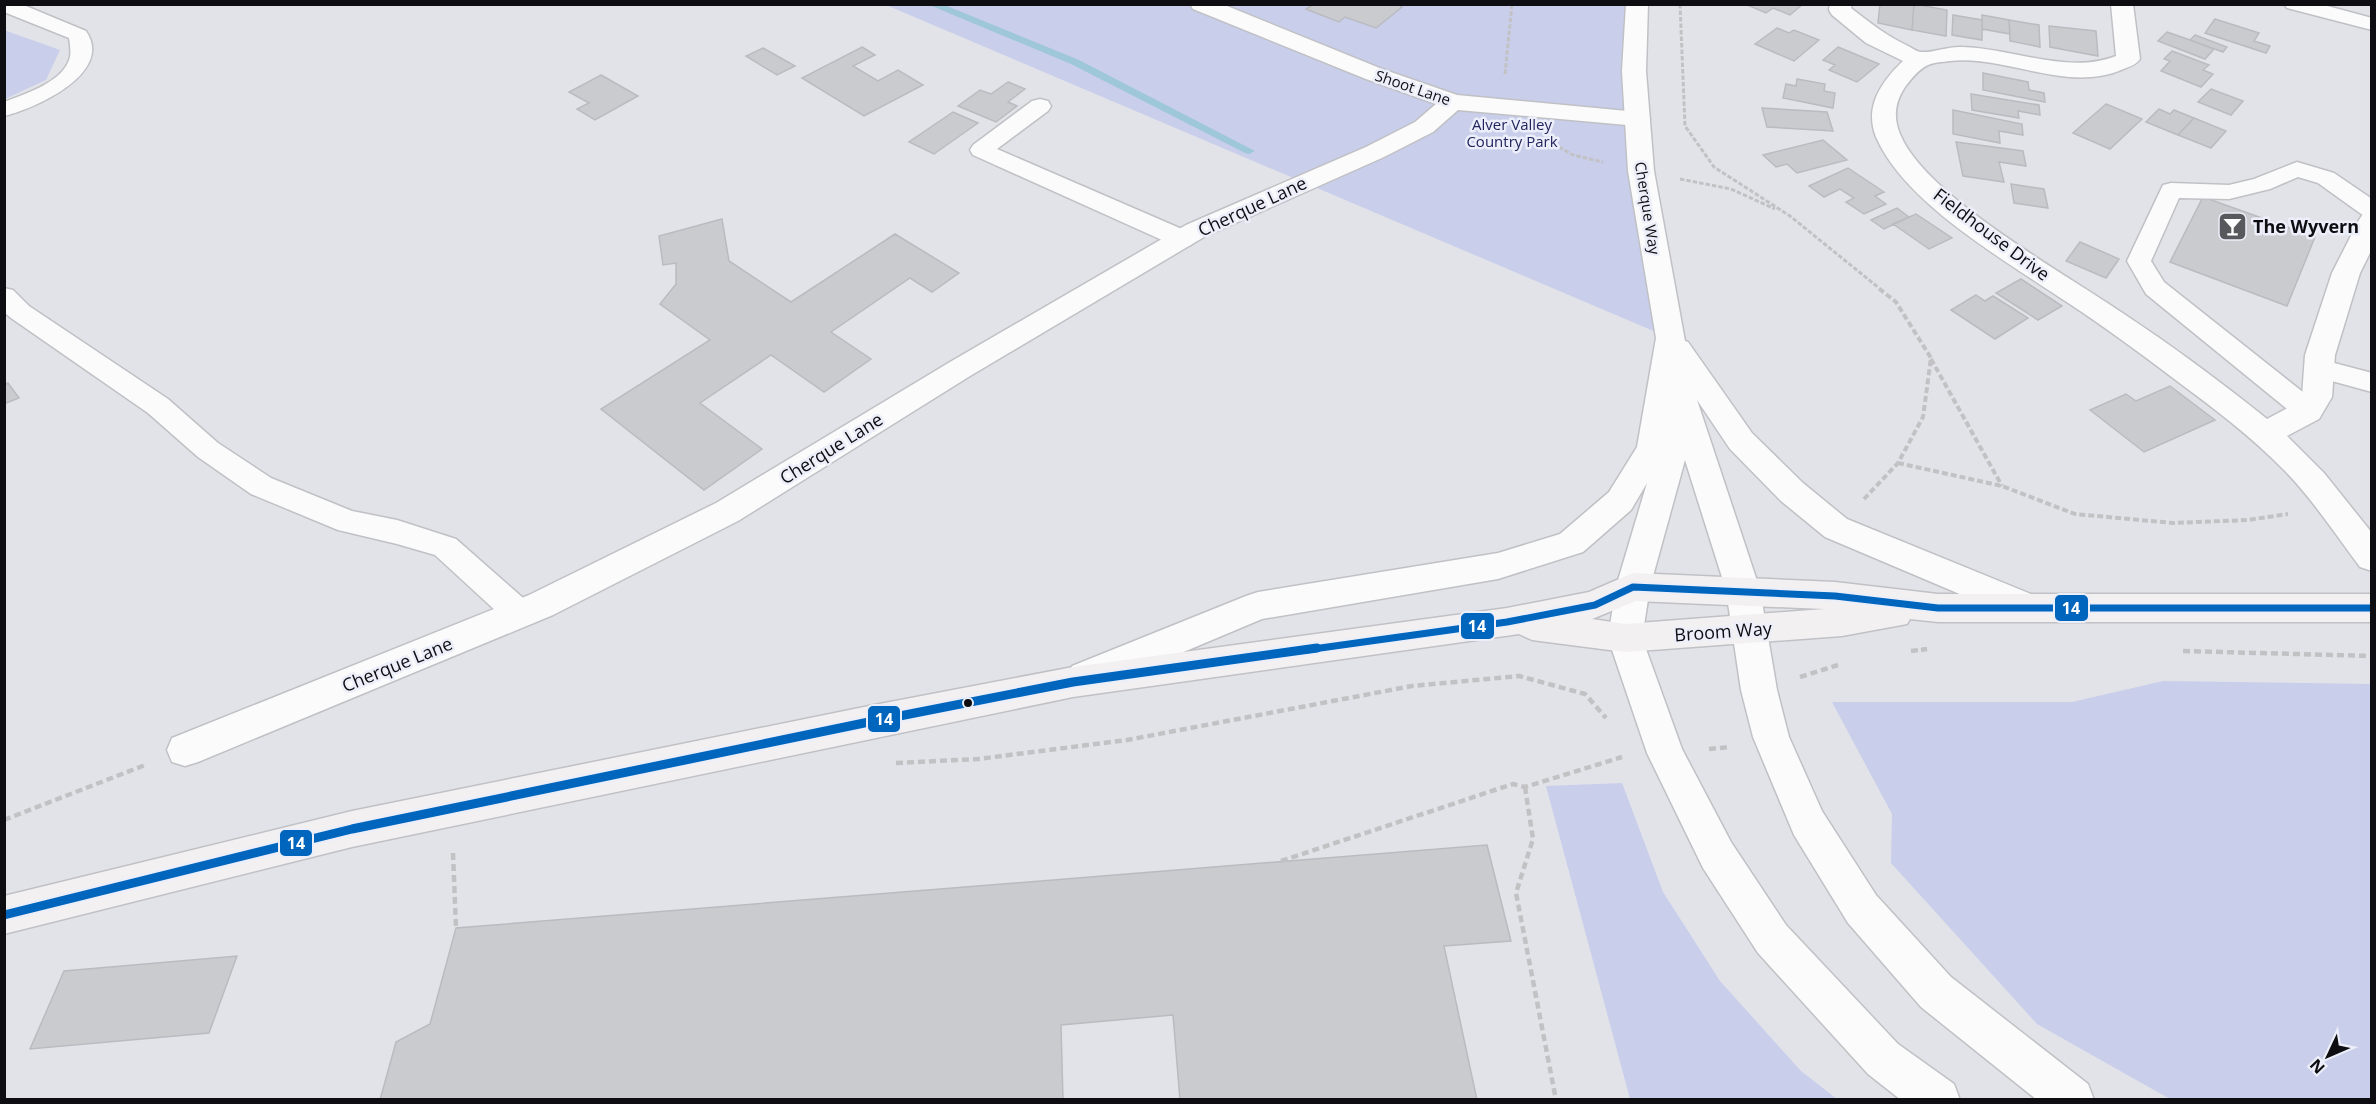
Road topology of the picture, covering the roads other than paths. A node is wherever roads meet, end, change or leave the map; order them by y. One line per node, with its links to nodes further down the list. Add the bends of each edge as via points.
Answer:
1 (1201, 4): 9 (street, Shoot Lane)
2 (1637, 4): 12 (street, Cherque Way, via 1634,71)
3 (1841, 4): 8 (street, via 1840,10 1874,38)
4 (2122, 4): 8 (street, via 2128,59 2118,66 2095,71 1975,54 1946,54)
5 (2294, 4): 7 (lane)
6 (4, 5): 11 (lane, via 79,35 80,59 69,76)
7 (2372, 24)
8 (1918, 60): 22 (street, Fieldhouse Drive, via 1897,82 1884,106 1885,128 1894,147 1917,176 1992,239 2188,373)
9 (1453, 102): 12 (street, Shoot Lane); 15 (street, Cherque Lane, via 1424,128)
10 (1040, 106): 15 (lane, via 981,150)
11 (4, 110)
12 (1638, 119): 17 (street, Cherque Way, via 1641,171)
13 (2372, 212): 21 (lane, via 2326,178 2297,168 2262,184 2229,192 2171,190 2139,261 2155,288)
14 (2372, 220): 18 (street, via 2346,273)
15 (1182, 239): 29 (street, Cherque Lane, via 727,512)
16 (4, 296): 29 (lane, via 20,312 158,406 208,450 261,486 348,522 445,547)
17 (1670, 338): 20 (street, Cherque Way); 26 (street, via 1742,441 1792,492 1836,528); 33 (street, via 1652,448 1620,501 1571,543 1498,566 1258,606)
18 (2319, 368): 19 (lane); 21 (street, via 2318,397)
19 (2372, 382)
20 (1684, 410): 24 (street, Cherque Way); 25 (street, Cherque Way)
21 (2308, 411): 22 (street)
22 (2265, 434): 23 (street, Fieldhouse Drive, via 2303,470)
23 (2372, 558)
24 (1633, 587): 25 (main road, Broom Way); 30 (main road, Broom Way, via 1595,605); 32 (street, Cherque Way)
25 (1743, 591): 27 (main road, Broom Way, via 1835,596); 31 (street, Cherque Way)
26 (2026, 607): 27 (main road, Broom Way); 28 (main road, Broom Way)
27 (1938, 608): 31 (main road, Broom Way)
28 (2372, 608)
29 (520, 614): 34 (street, Cherque Lane)
30 (1507, 622): 32 (main road, Broom Way); 33 (main road, Broom Way)
31 (1748, 630): 32 (main road, Broom Way); 37 (street, Cherque Way, via 1772,737 1808,823 1862,909 1936,992)
32 (1625, 639): 36 (street, via 1651,752 1772,939 1883,1059)
33 (1073, 682): 35 (main road, Broom Way, via 352,829)
34 (185, 750)
35 (4, 915)
36 (1938, 1100)
37 (2072, 1100)

